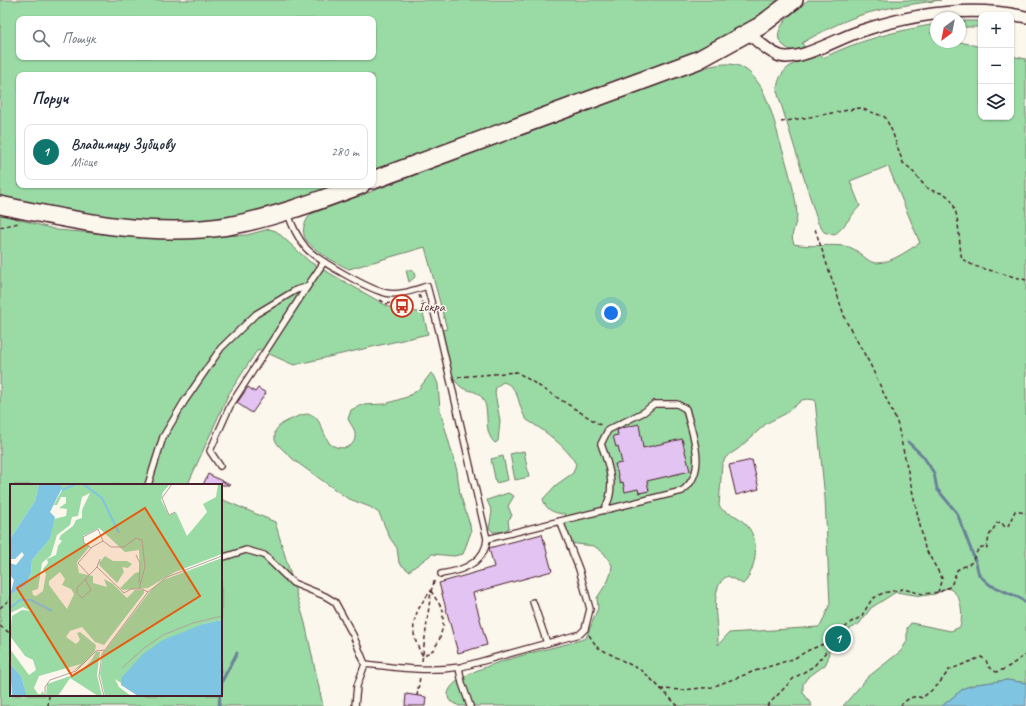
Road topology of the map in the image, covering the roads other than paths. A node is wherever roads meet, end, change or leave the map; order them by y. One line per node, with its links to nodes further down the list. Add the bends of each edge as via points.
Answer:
1 (794, 0): 3 (main road)
2 (1026, 17): 3 (street, via 984,11 934,15 861,31 793,56 775,53)
3 (748, 33): 4 (main road, via 704,57 656,77)
4 (376, 179)
5 (352, 188): 7 (main road)
6 (0, 205): 7 (main road, via 106,225 160,229 228,226)
7 (287, 211): 8 (lane, via 295,232 307,248)
8 (324, 262): 9 (lane); 14 (lane, via 385,293 396,294 427,286)
9 (307, 287): 10 (lane, via 230,406 210,451); 11 (lane, via 296,290 256,314 221,348 163,437)
10 (220, 466)
11 (148, 484)
12 (604, 510): 12 (lane, via 682,491 689,485 696,473 697,459 686,409 677,404 654,404 644,412 608,430 601,444 612,485); 13 (lane)
13 (560, 521): 14 (lane); 18 (lane, via 579,568 590,609 585,629 580,634)
14 (487, 539): 16 (lane, via 486,550 473,564)
15 (222, 558): 19 (lane, via 246,550 264,555 293,583 335,602)
16 (441, 574)
17 (533, 602): 18 (lane)
18 (546, 643): 20 (lane)
19 (365, 664): 20 (lane, via 421,671); 21 (lane)
20 (459, 668): 22 (lane)
21 (355, 706)
22 (470, 706)

